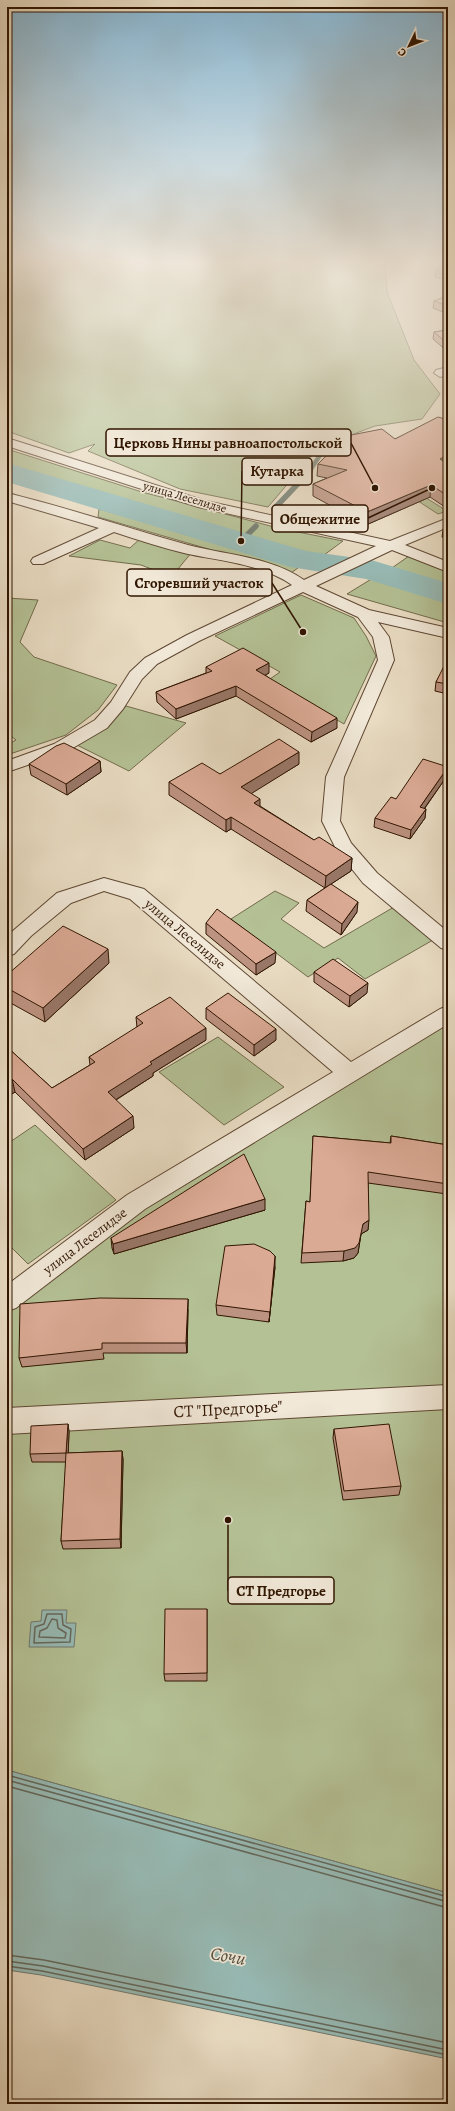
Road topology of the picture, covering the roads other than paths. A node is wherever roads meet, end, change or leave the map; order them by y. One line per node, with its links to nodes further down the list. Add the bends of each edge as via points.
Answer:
1 (7, 442): 5 (street, улица Леселидзе, via 203,504)
2 (7, 497): 4 (street)
3 (448, 522): 5 (street)
4 (114, 527): 6 (street); 8 (street, via 188,549 251,563 289,576)
5 (384, 548): 7 (street, улица Леселидзе, via 410,551); 8 (street)
6 (38, 561)
7 (448, 568)
8 (303, 586): 9 (street); 11 (street, via 193,638 151,661 136,676 101,724 60,748)
9 (364, 614): 10 (street); 12 (street, via 381,637 386,660 335,777 331,821 343,845 370,878)
10 (448, 633)
11 (7, 766)
12 (448, 942)
13 (7, 949): 15 (street, улица Леселидзе, via 24,931 64,898 104,884 137,894)
14 (448, 1014): 15 (street, улица Леселидзе)
15 (349, 1073): 16 (street, улица Леселидзе, via 136,1202)
16 (7, 1300)
17 (448, 1398): 18 (street, СТ "Предгорье")
18 (7, 1421)

